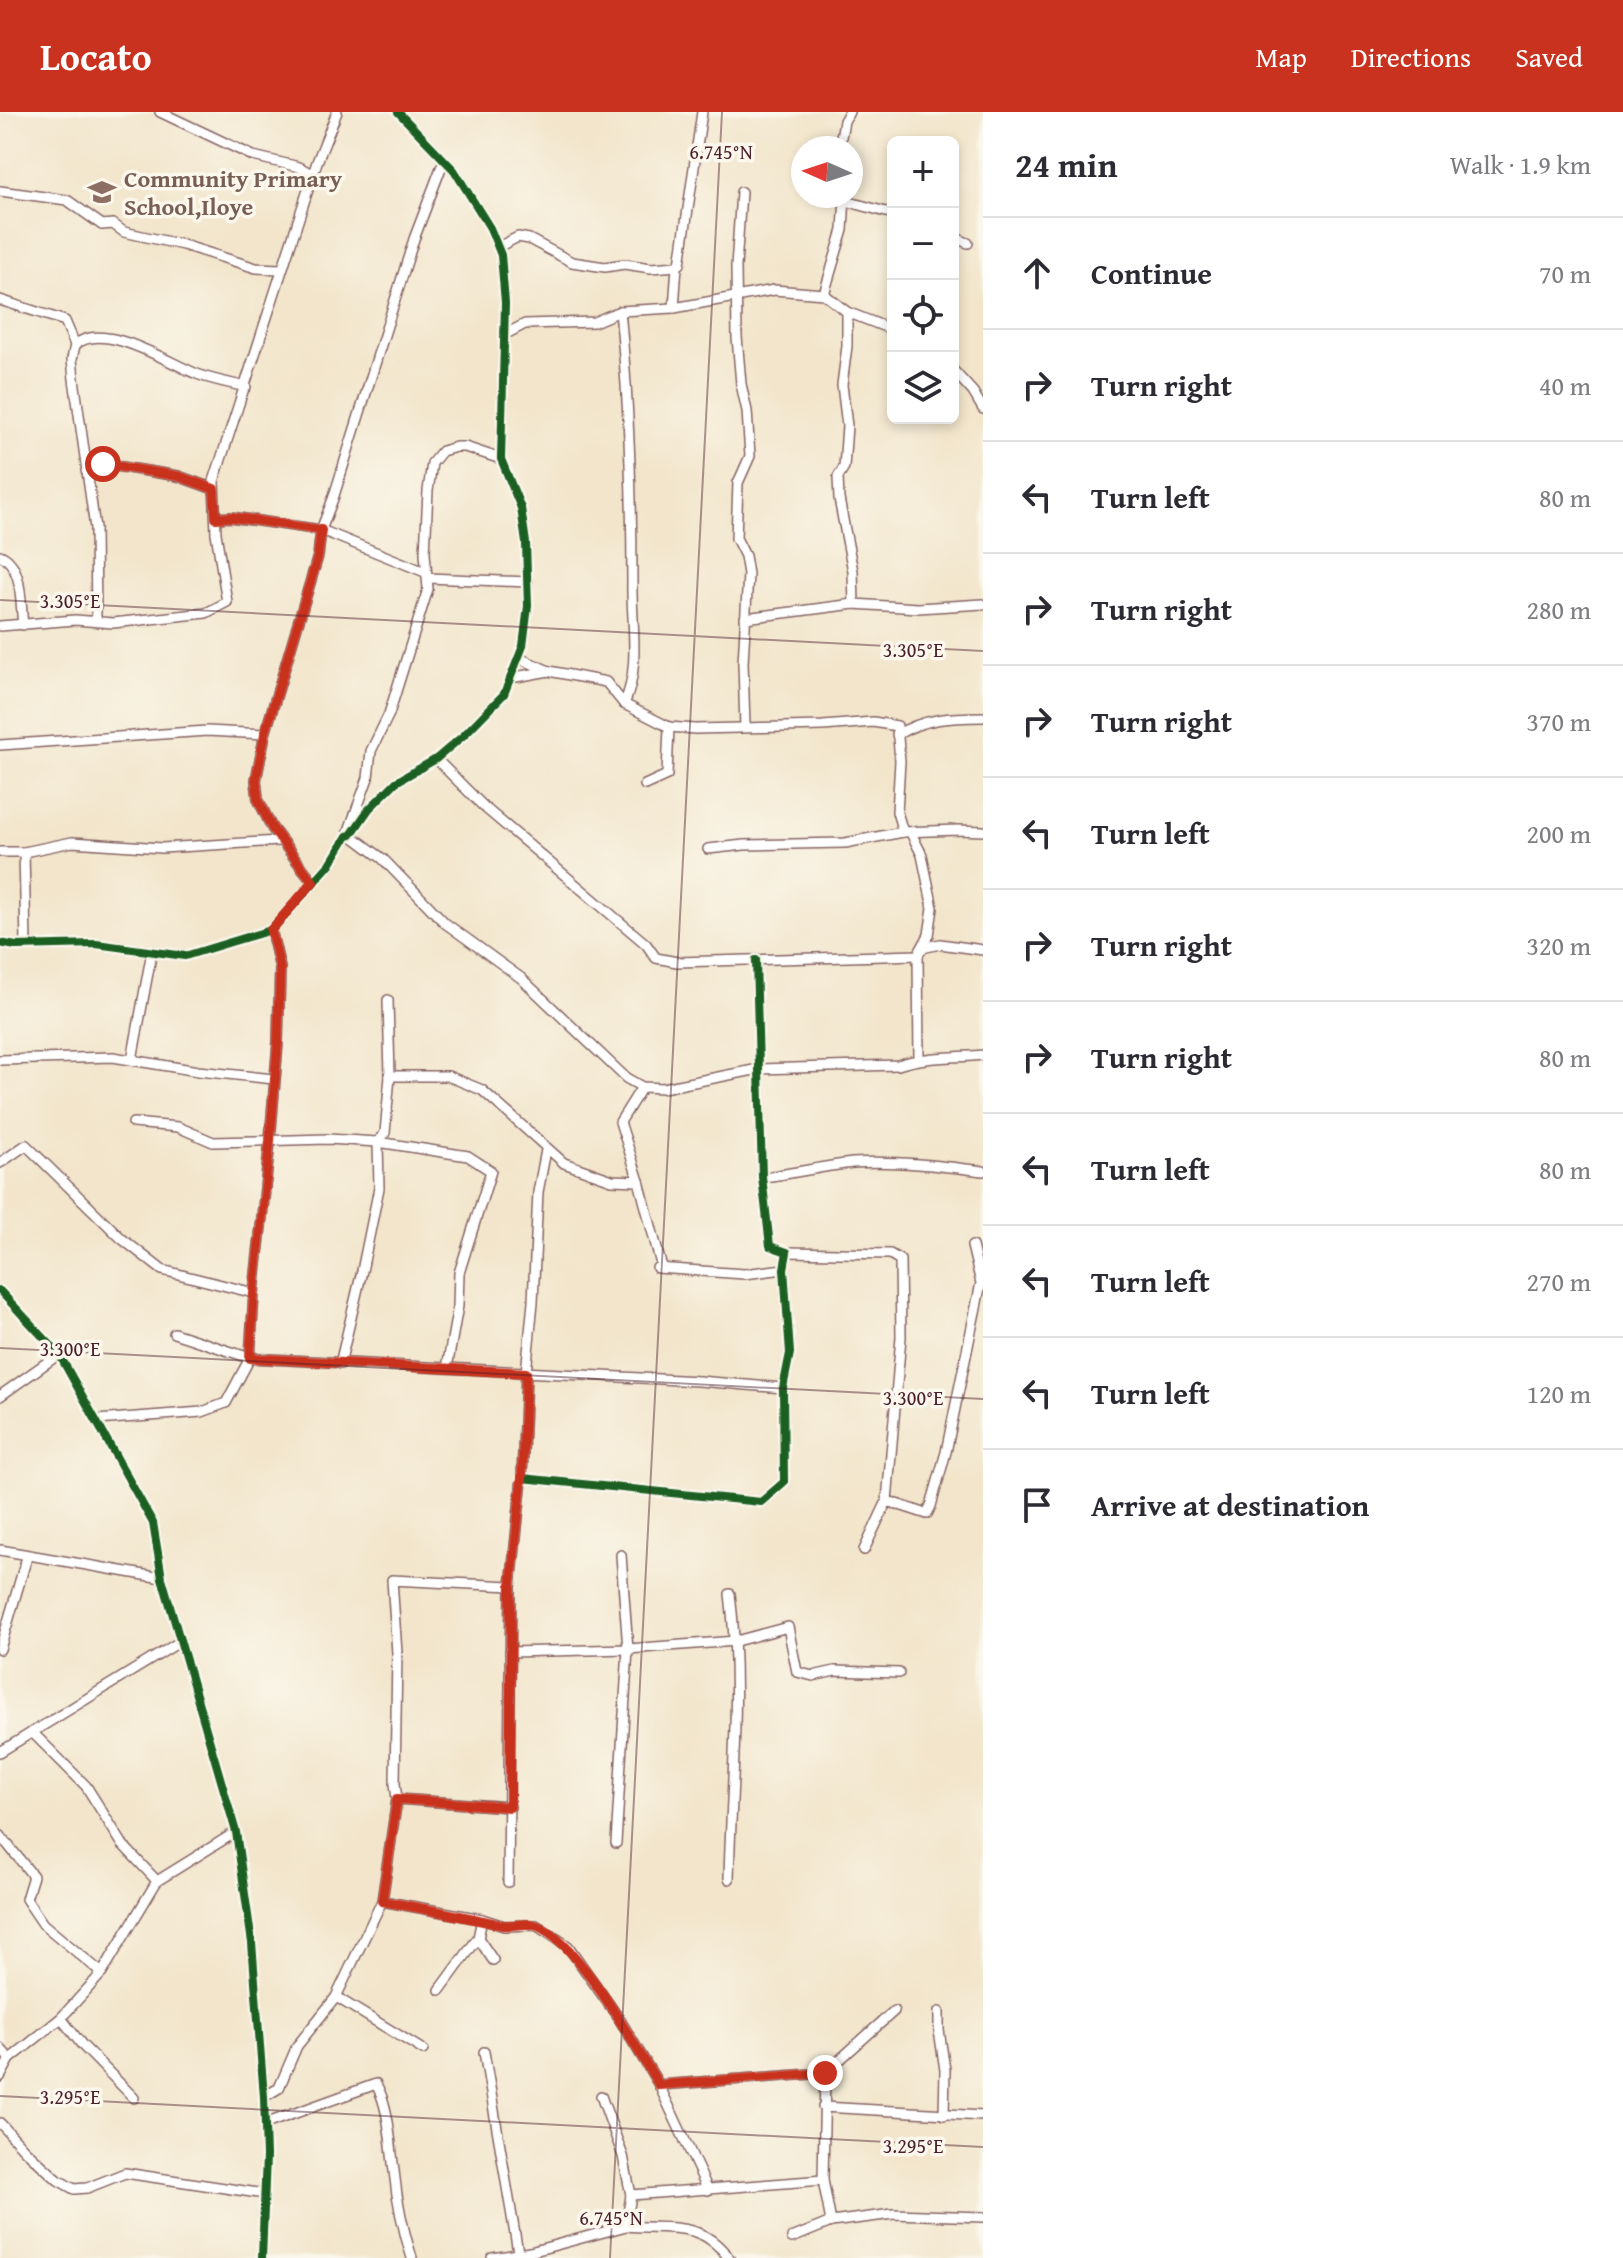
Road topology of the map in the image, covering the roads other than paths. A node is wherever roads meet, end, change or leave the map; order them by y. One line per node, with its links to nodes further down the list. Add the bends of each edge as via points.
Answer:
1 (160, 112): 8 (street, via 253,156)
2 (337, 112): 8 (street)
3 (398, 112): 7 (street)
4 (702, 112): 17 (street)
5 (849, 112): 6 (street)
6 (841, 136)
7 (444, 160): 16 (street); 37 (street)
8 (313, 175): 18 (street)
9 (0, 191): 18 (street, via 67,200 102,225 256,268)
10 (741, 192): 20 (street)
11 (863, 204): 13 (street)
12 (845, 208): 19 (street)
13 (887, 212)
14 (959, 239): 15 (street)
15 (968, 243)
16 (498, 247): 17 (street, via 518,237 572,262); 25 (street)
17 (677, 266): 22 (street)
18 (281, 269): 31 (street)
19 (824, 294): 20 (street, via 774,290); 24 (street)
20 (736, 297): 22 (street); 43 (street, via 750,456 738,483 736,506 736,538 748,574)
21 (0, 300): 29 (street, via 65,321)
22 (674, 308): 23 (street)
23 (620, 311): 26 (street, via 594,322); 50 (street, via 629,407 633,565 632,685)
24 (847, 312): 27 (street); 41 (street, via 842,385 847,426 844,467 838,477)
25 (505, 314): 26 (street); 28 (street)
26 (525, 324): 28 (street)
27 (887, 328)
28 (504, 335): 33 (street)
29 (75, 345): 31 (street, via 87,337 115,338 200,375); 34 (street, via 72,359)
30 (959, 377): 32 (street)
31 (246, 387): 35 (street)
32 (983, 409)
33 (501, 459): 39 (street, via 456,447 442,451 432,463); 40 (street, via 521,508)
34 (86, 471): 35 (street, via 103,464 178,476); 44 (street, via 95,528)
35 (214, 489): 36 (street)
36 (216, 518): 37 (street); 44 (street, via 227,602 206,613 113,623)
37 (321, 530): 39 (street); 54 (street, via 311,582)
38 (0, 555): 45 (street, via 17,578)
39 (427, 575): 40 (street); 61 (street, via 417,632 371,751)
40 (528, 582): 47 (street, via 527,631)
41 (854, 604): 42 (street); 43 (street)
42 (983, 604)
43 (745, 618): 53 (street)
44 (96, 620): 45 (street)
45 (23, 625): 46 (street)
46 (0, 626)
47 (519, 658): 48 (street); 49 (street)
48 (549, 671): 49 (street); 50 (street, via 606,682)
49 (510, 678): 57 (street, via 489,711)
50 (624, 704): 52 (street)
51 (983, 717): 55 (street, via 938,719)
52 (669, 727): 53 (street); 58 (street, via 667,775)
53 (745, 727): 55 (street, via 873,722 897,726)
54 (265, 734): 56 (street, via 207,731); 62 (street, via 256,788)
55 (897, 735): 60 (street, via 897,812)
56 (0, 745)
57 (436, 759): 61 (street, via 396,782); 75 (street, via 656,958)
58 (645, 785)
59 (983, 831): 60 (street)
60 (907, 833): 63 (street, via 845,843); 68 (street, via 922,855 932,897)
61 (349, 836): 66 (street); 84 (street, via 383,859 445,923 521,978 626,1078)
62 (279, 841): 65 (street, via 162,848 72,842); 66 (street)
63 (708, 849)
64 (0, 852): 65 (street)
65 (24, 852): 70 (street)
66 (313, 882): 67 (street)
67 (271, 930): 73 (street, via 185,956); 83 (street, via 280,968)
68 (929, 935): 71 (street); 74 (street)
69 (0, 943): 70 (street)
70 (26, 944): 73 (street)
71 (940, 944): 72 (street); 74 (street)
72 (983, 950)
73 (152, 951): 80 (street)
74 (920, 951): 75 (street); 78 (street)
75 (756, 960): 81 (street)
76 (388, 1000): 82 (street)
77 (983, 1055): 78 (street)
78 (919, 1058): 81 (street, via 898,1065)
79 (0, 1060): 80 (street)
80 (132, 1060): 83 (street)
81 (759, 1069): 84 (street, via 663,1088); 91 (street)
82 (390, 1076): 87 (street, via 385,1133); 88 (street, via 448,1076 482,1090)
83 (274, 1079): 86 (street)
84 (642, 1087): 92 (street, via 620,1122)
85 (133, 1123): 86 (street, via 178,1127 213,1142)
86 (270, 1141): 87 (street); 97 (street)
87 (378, 1142): 101 (street, via 379,1188); 102 (street, via 468,1156 491,1171 459,1273)
88 (546, 1150): 92 (street, via 564,1163 612,1180); 103 (street, via 538,1192)
89 (0, 1163): 97 (street, via 26,1145 121,1238 162,1270)
90 (983, 1171): 91 (street, via 854,1163)
91 (762, 1177): 94 (street, via 770,1246)
92 (639, 1181): 95 (street, via 660,1268 744,1274)
93 (972, 1246): 108 (street, via 981,1283 931,1506 927,1514)
94 (787, 1252): 95 (street); 108 (street, via 890,1254 900,1260 901,1337)
95 (784, 1269): 104 (street, via 790,1353)
96 (0, 1291): 99 (street)
97 (254, 1293): 100 (street)
98 (174, 1333): 100 (street)
99 (59, 1354): 105 (street); 106 (street)
100 (250, 1358): 101 (street); 106 (street, via 226,1403 202,1412)
101 (340, 1364): 102 (street)
102 (447, 1368): 103 (street)
103 (526, 1373): 104 (street); 107 (street)
104 (783, 1388): 107 (street, via 784,1482 761,1502)
105 (0, 1396)
106 (97, 1420): 113 (street, via 153,1523)
107 (522, 1478): 114 (street)
108 (887, 1501): 110 (street)
109 (0, 1550): 112 (street)
110 (864, 1550)
111 (621, 1555): 119 (street)
112 (27, 1557): 113 (street); 118 (street)
113 (162, 1578): 116 (street)
114 (511, 1586): 120 (street); 124 (street, via 392,1580)
115 (730, 1594): 117 (street)
116 (181, 1641): 122 (street); 126 (street)
117 (736, 1641): 119 (street); 121 (street, via 788,1627 797,1672); 129 (street)
118 (0, 1649)
119 (628, 1649): 120 (street); 128 (street)
120 (510, 1652): 125 (street)
121 (899, 1673)
122 (32, 1732): 123 (street); 130 (street, via 86,1786 123,1845)
123 (0, 1752)
124 (397, 1799): 125 (street); 132 (street)
125 (510, 1807): 131 (street)
126 (236, 1832): 130 (street); 150 (street, via 252,1943)
127 (0, 1835): 136 (street, via 33,1876 26,1899 43,1924)
128 (616, 1843)
129 (729, 1879)
130 (157, 1881): 136 (street)
131 (508, 1882)
132 (382, 1901): 133 (street); 138 (street)
133 (482, 1919): 134 (street); 148 (street, via 504,1926 536,1925 568,1946)
134 (478, 1938): 135 (street); 137 (street)
135 (493, 1960)
136 (102, 1973): 141 (street)
137 (440, 1990)
138 (336, 1997): 143 (street); 150 (street, via 297,2046 279,2088)
139 (894, 2011): 146 (street)
140 (939, 2012): 153 (street)
141 (61, 2018): 145 (street); 151 (street)
142 (0, 2048): 145 (street)
143 (423, 2050)
144 (484, 2052): 165 (street)
145 (10, 2059): 147 (street)
146 (825, 2073): 148 (street); 152 (street)
147 (0, 2077)
148 (659, 2085): 158 (street)
149 (601, 2096): 160 (street)
150 (264, 2097): 156 (street)
151 (134, 2098)
152 (823, 2107): 153 (street); 157 (street)
153 (944, 2115): 154 (street)
154 (983, 2116)
155 (0, 2123): 159 (street, via 74,2189 125,2173)
156 (265, 2124): 159 (street); 168 (street, via 376,2084)
157 (823, 2180): 158 (street); 162 (street)
158 (708, 2190): 160 (street)
159 (265, 2194): 167 (street)
160 (631, 2195): 163 (street)
161 (983, 2217): 162 (street, via 893,2214)
162 (831, 2222): 164 (street)
163 (626, 2226): 166 (street); 170 (street, via 692,2229 709,2236)
164 (792, 2238)
165 (518, 2252): 166 (street); 169 (street)
166 (531, 2255)
167 (262, 2258)
168 (412, 2258)
169 (492, 2258)
170 (729, 2258)

